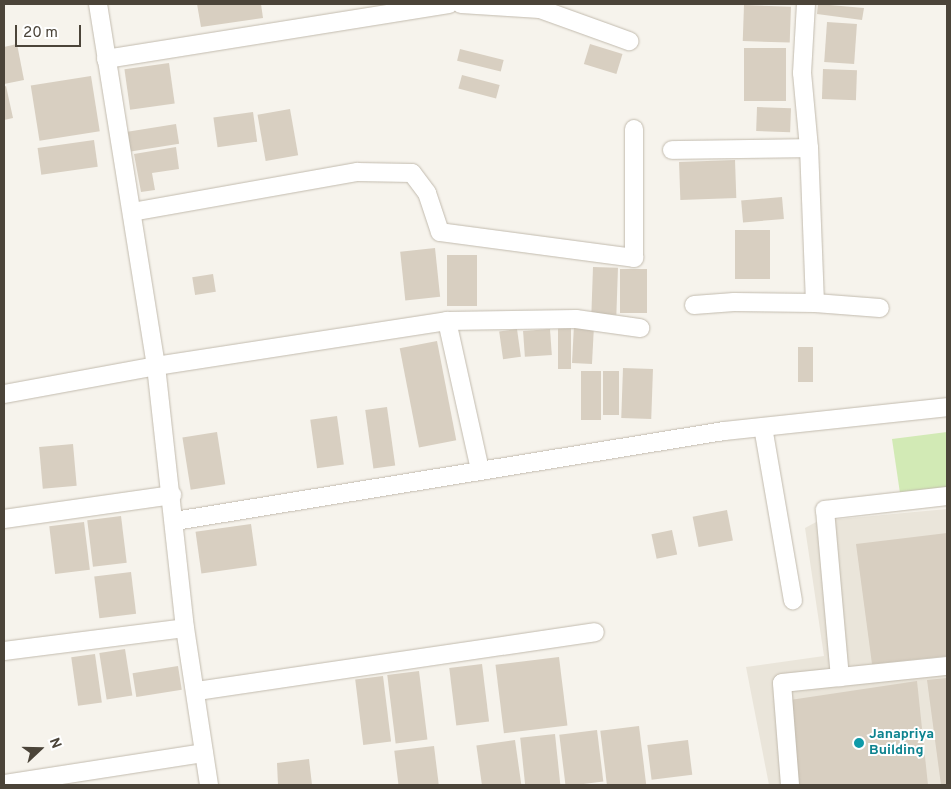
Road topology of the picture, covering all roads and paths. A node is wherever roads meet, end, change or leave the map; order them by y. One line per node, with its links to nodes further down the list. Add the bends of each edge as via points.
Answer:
1 (98, 4): 6 (street)
2 (449, 4): 6 (street)
3 (461, 4): 5 (street, via 540,9)
4 (806, 4): 8 (street, via 802,73)
5 (629, 41)
6 (106, 59): 10 (street)
7 (634, 129): 10 (street, via 634,258 440,232 427,193 412,173 357,172)
8 (809, 148): 9 (street); 11 (street)
9 (672, 150)
10 (132, 212): 16 (street)
11 (815, 304): 12 (street, via 734,302); 13 (street)
12 (694, 305)
13 (880, 308)
14 (447, 321): 15 (street, via 576,318); 16 (street); 20 (street)
15 (640, 328)
16 (156, 366): 17 (street); 21 (street)
17 (4, 394)
18 (947, 407): 19 (street)
19 (763, 427): 20 (street); 25 (street)
20 (480, 470): 24 (street)
21 (172, 495): 23 (street); 24 (street)
22 (947, 496): 30 (street, via 825,510)
23 (4, 519)
24 (175, 521): 26 (street)
25 (793, 600)
26 (185, 628): 28 (street); 31 (street)
27 (595, 632): 31 (street)
28 (4, 651)
29 (947, 666): 30 (street)
30 (840, 676): 35 (street, via 782,683)
31 (197, 691): 32 (street)
32 (204, 753): 33 (street); 34 (street)
33 (4, 784)
34 (209, 785)
35 (790, 785)

